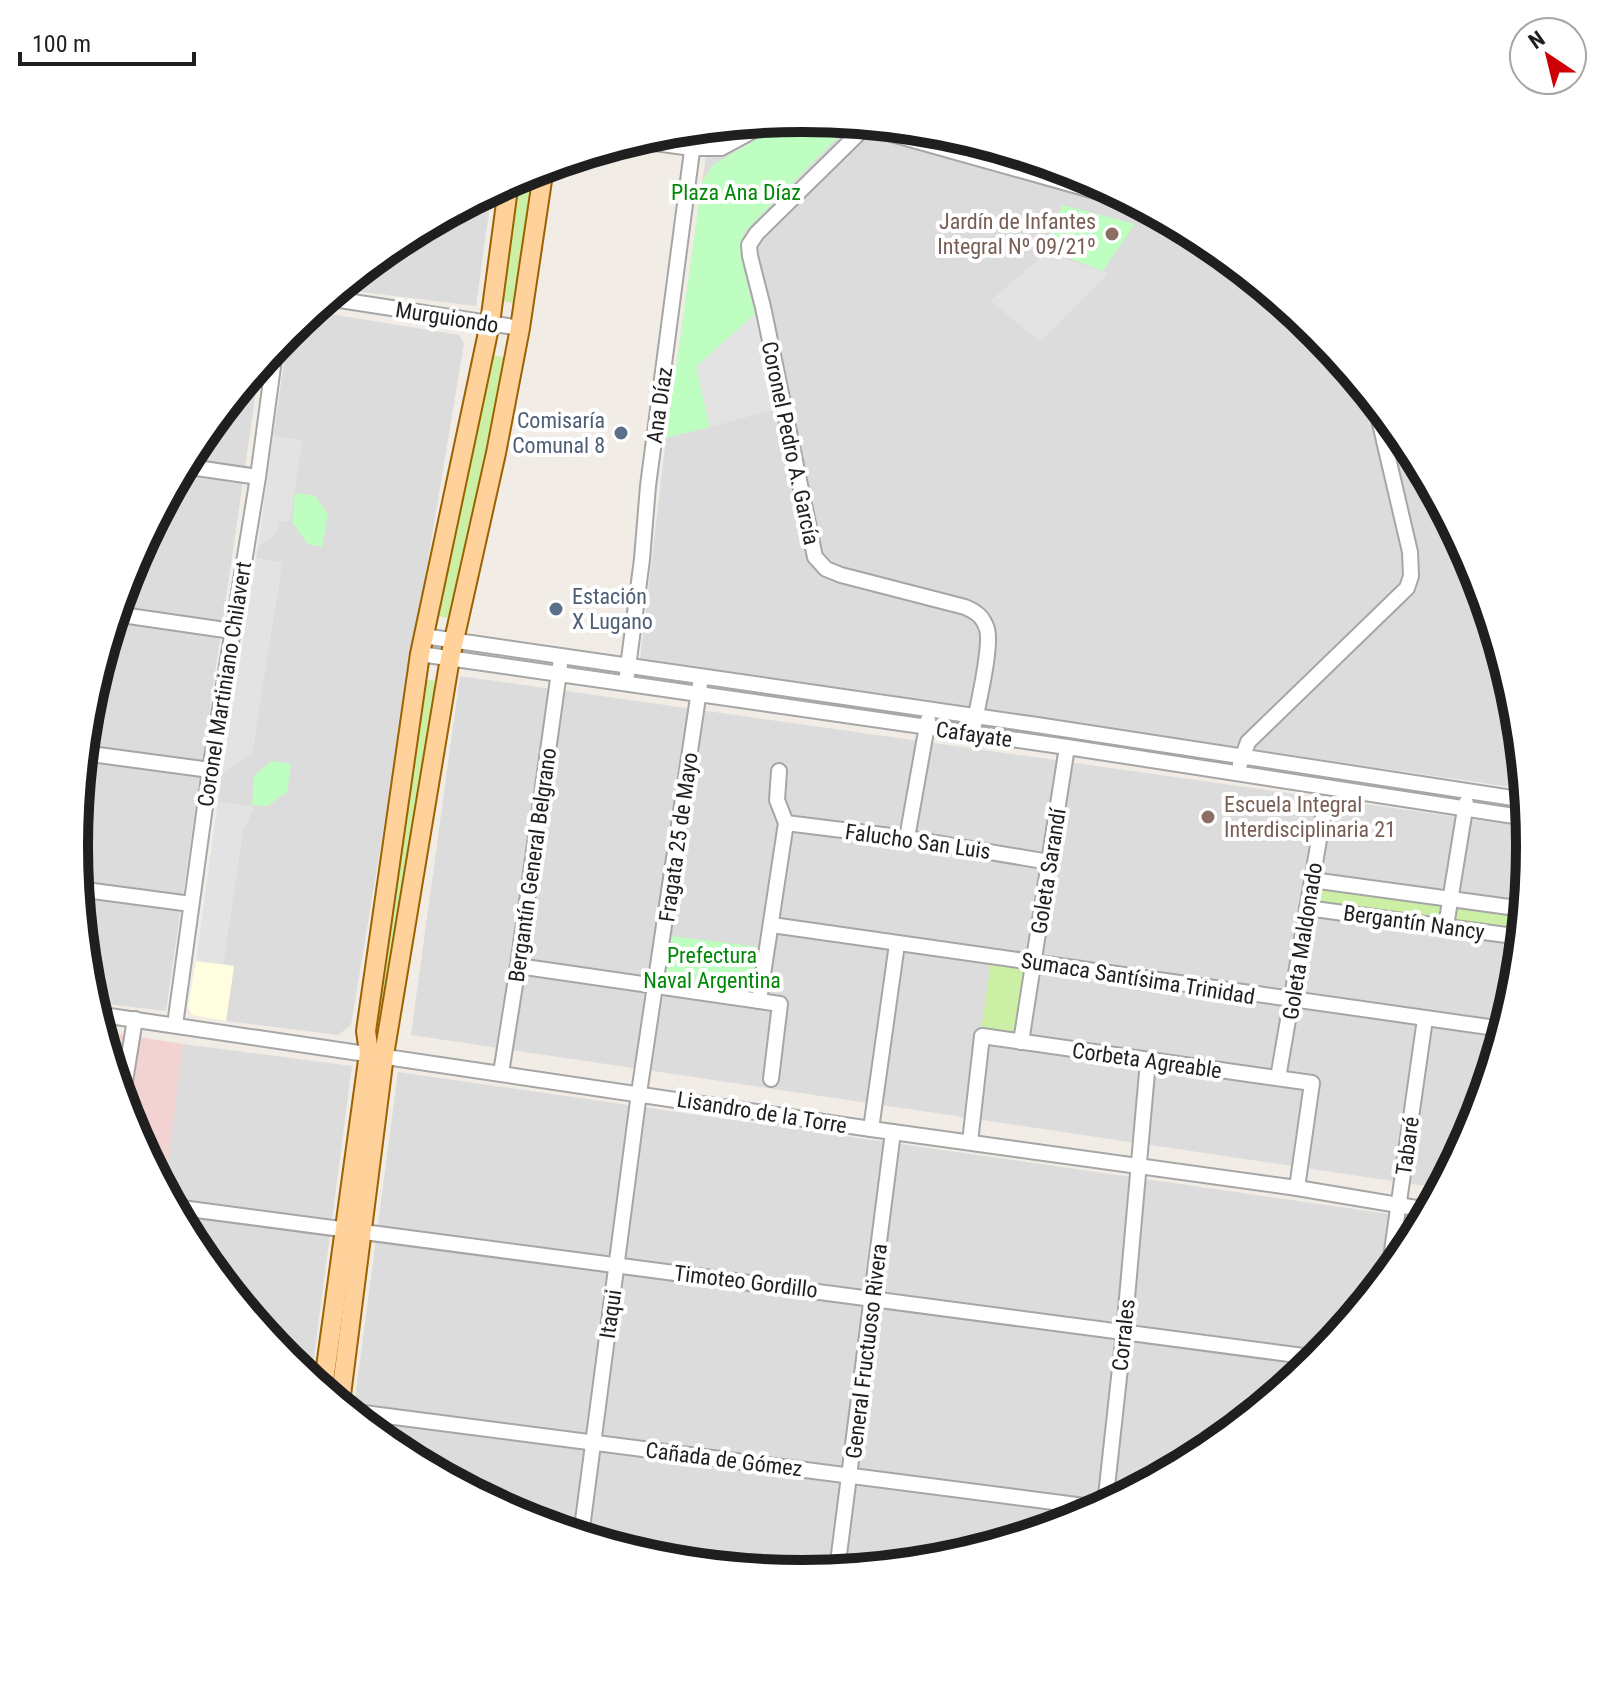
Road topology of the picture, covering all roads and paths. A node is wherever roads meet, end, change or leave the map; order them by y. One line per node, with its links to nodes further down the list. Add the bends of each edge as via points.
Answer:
1 (847, 133): 28 (street, Coronel Pedro A. García, via 749,245 815,557 841,575 978,613 988,641)
2 (750, 134): 6 (street, via 729,146)
3 (693, 140): 6 (street, Ana Díaz)
4 (917, 141): 8 (street)
5 (666, 145): 6 (street)
6 (692, 148): 22 (street, Ana Díaz)
7 (542, 181): 12 (main road)
8 (1070, 184)
9 (507, 196): 11 (main road)
10 (342, 300): 11 (street, Murguiondo)
11 (490, 323): 12 (street, Murguiondo); 19 (main road)
12 (520, 328): 20 (main road)
13 (273, 367): 16 (street, Coronel Martiniano Chilavert)
14 (1381, 429): 33 (street, via 1410,552 1407,588 1248,742)
15 (196, 468): 16 (street)
16 (258, 477): 18 (street, Coronel Martiniano Chilavert)
17 (126, 616): 18 (street)
18 (232, 631): 34 (street, Coronel Martiniano Chilavert)
19 (421, 645): 20 (street, Cafayate); 66 (main road, via 366,1031)
20 (452, 649): 21 (street, Cafayate); 23 (street, Cafayate); 66 (main road)
21 (561, 656): 22 (street, Cafayate); 23 (street, Bergantín General Belgrano)
22 (628, 665): 24 (street, Cafayate); 25 (street, Ana Díaz)
23 (559, 674): 25 (street, Cafayate); 56 (street, Bergantín General Belgrano)
24 (701, 676): 26 (street, Fragata 25 de Mayo); 27 (street, Cafayate)
25 (626, 683): 26 (street, Cafayate)
26 (699, 694): 29 (street, Cafayate); 57 (street, Fragata 25 de Mayo)
27 (929, 709): 28 (street, Cafayate); 29 (street)
28 (976, 716): 30 (street, Coronel Pedro A. García); 33 (street, Cafayate)
29 (927, 728): 30 (street, Cafayate); 43 (street)
30 (972, 733): 31 (street, Cafayate)
31 (1067, 747): 36 (street, Cafayate); 44 (street, Goleta Sarandí)
32 (94, 754): 34 (street)
33 (1241, 758): 36 (street); 37 (street, Cafayate)
34 (210, 770): 48 (street, Coronel Martiniano Chilavert)
35 (779, 771): 42 (street, via 777,800)
36 (1238, 775): 40 (street, Cafayate)
37 (1468, 792): 38 (street, Cafayate); 40 (street)
38 (1514, 798)
39 (1325, 805): 45 (street, Goleta Maldonado)
40 (1465, 810): 41 (street, Cafayate); 47 (street)
41 (1515, 816)
42 (786, 823): 43 (street, Falucho San Luis); 51 (street)
43 (907, 838): 44 (street, Falucho San Luis)
44 (1049, 862): 55 (street, Goleta Sarandí)
45 (1312, 880): 47 (street, Bergantín Nancy); 50 (street, Goleta Maldonado)
46 (90, 891): 48 (street)
47 (1451, 899): 49 (street, Bergantín Nancy); 52 (street)
48 (191, 904): 63 (street, Coronel Martiniano Chilavert)
49 (1513, 907)
50 (1307, 908): 52 (street, Bergantín Nancy); 59 (street, Goleta Maldonado)
51 (772, 925): 54 (street, Sumaca Santísima Trinidad); 58 (street)
52 (1446, 926): 53 (street, Bergantín Nancy)
53 (1510, 935)
54 (897, 944): 55 (street, Sumaca Santísima Trinidad); 73 (street)
55 (1033, 962): 59 (street, Sumaca Santísima Trinidad); 65 (street, Goleta Sarandí)
56 (518, 966): 57 (street); 68 (street, Bergantín General Belgrano)
57 (656, 987): 58 (street); 72 (street, Fragata 25 de Mayo)
58 (759, 1001): 71 (street, via 780,1004 781,1009)
59 (1292, 1001): 62 (street, Sumaca Santísima Trinidad); 70 (street, Goleta Maldonado)
60 (109, 1016): 61 (street, Lisandro de la Torre)
61 (135, 1019): 63 (street, Lisandro de la Torre); 69 (street)
62 (1425, 1019): 64 (street, Sumaca Santísima Trinidad); 78 (street, Tabaré)
63 (175, 1025): 66 (street, Lisandro de la Torre)
64 (1493, 1028)
65 (1021, 1042): 67 (street, Corbeta Agreable); 75 (street, Corbeta Agreable, via 982,1036)
66 (376, 1054): 68 (street, Lisandro de la Torre); 81 (main road)
67 (1148, 1061): 70 (street, Corbeta Agreable); 76 (street, Corrales)
68 (501, 1073): 72 (street, Lisandro de la Torre)
69 (126, 1075)
70 (1278, 1078): 77 (street, Corbeta Agreable, via 1312,1083)
71 (771, 1079)
72 (639, 1093): 73 (street, Lisandro de la Torre); 83 (street, Itaqui)
73 (871, 1129): 74 (street, Lisandro de la Torre)
74 (893, 1132): 75 (street, Lisandro de la Torre); 84 (street, General Fructuoso Rivera)
75 (970, 1142): 76 (street, Lisandro de la Torre)
76 (1138, 1165): 77 (street, Lisandro de la Torre); 85 (street, Corrales)
77 (1297, 1188): 78 (street, Lisandro de la Torre)
78 (1398, 1207): 80 (street, Lisandro de la Torre); 82 (street, Tabaré)
79 (188, 1209): 81 (street, Timoteo Gordillo)
80 (1416, 1209)
81 (353, 1231): 83 (street, Timoteo Gordillo); 87 (main road); 88 (main road)
82 (1392, 1247)
83 (616, 1265): 84 (street, Timoteo Gordillo); 90 (street, Itaqui)
84 (872, 1297): 85 (street, Timoteo Gordillo); 91 (street, General Fructuoso Rivera)
85 (1124, 1332): 86 (street, Timoteo Gordillo); 92 (street, Corrales)
86 (1301, 1356)
87 (325, 1377)
88 (341, 1390)
89 (370, 1414): 90 (street, Cañada de Gómez)
90 (592, 1443): 91 (street, Cañada de Gómez); 94 (street, Itaqui)
91 (850, 1474): 93 (street, Cañada de Gómez); 95 (street, General Fructuoso Rivera)
92 (1104, 1492)
93 (1079, 1503)
94 (582, 1525)
95 (839, 1558)

